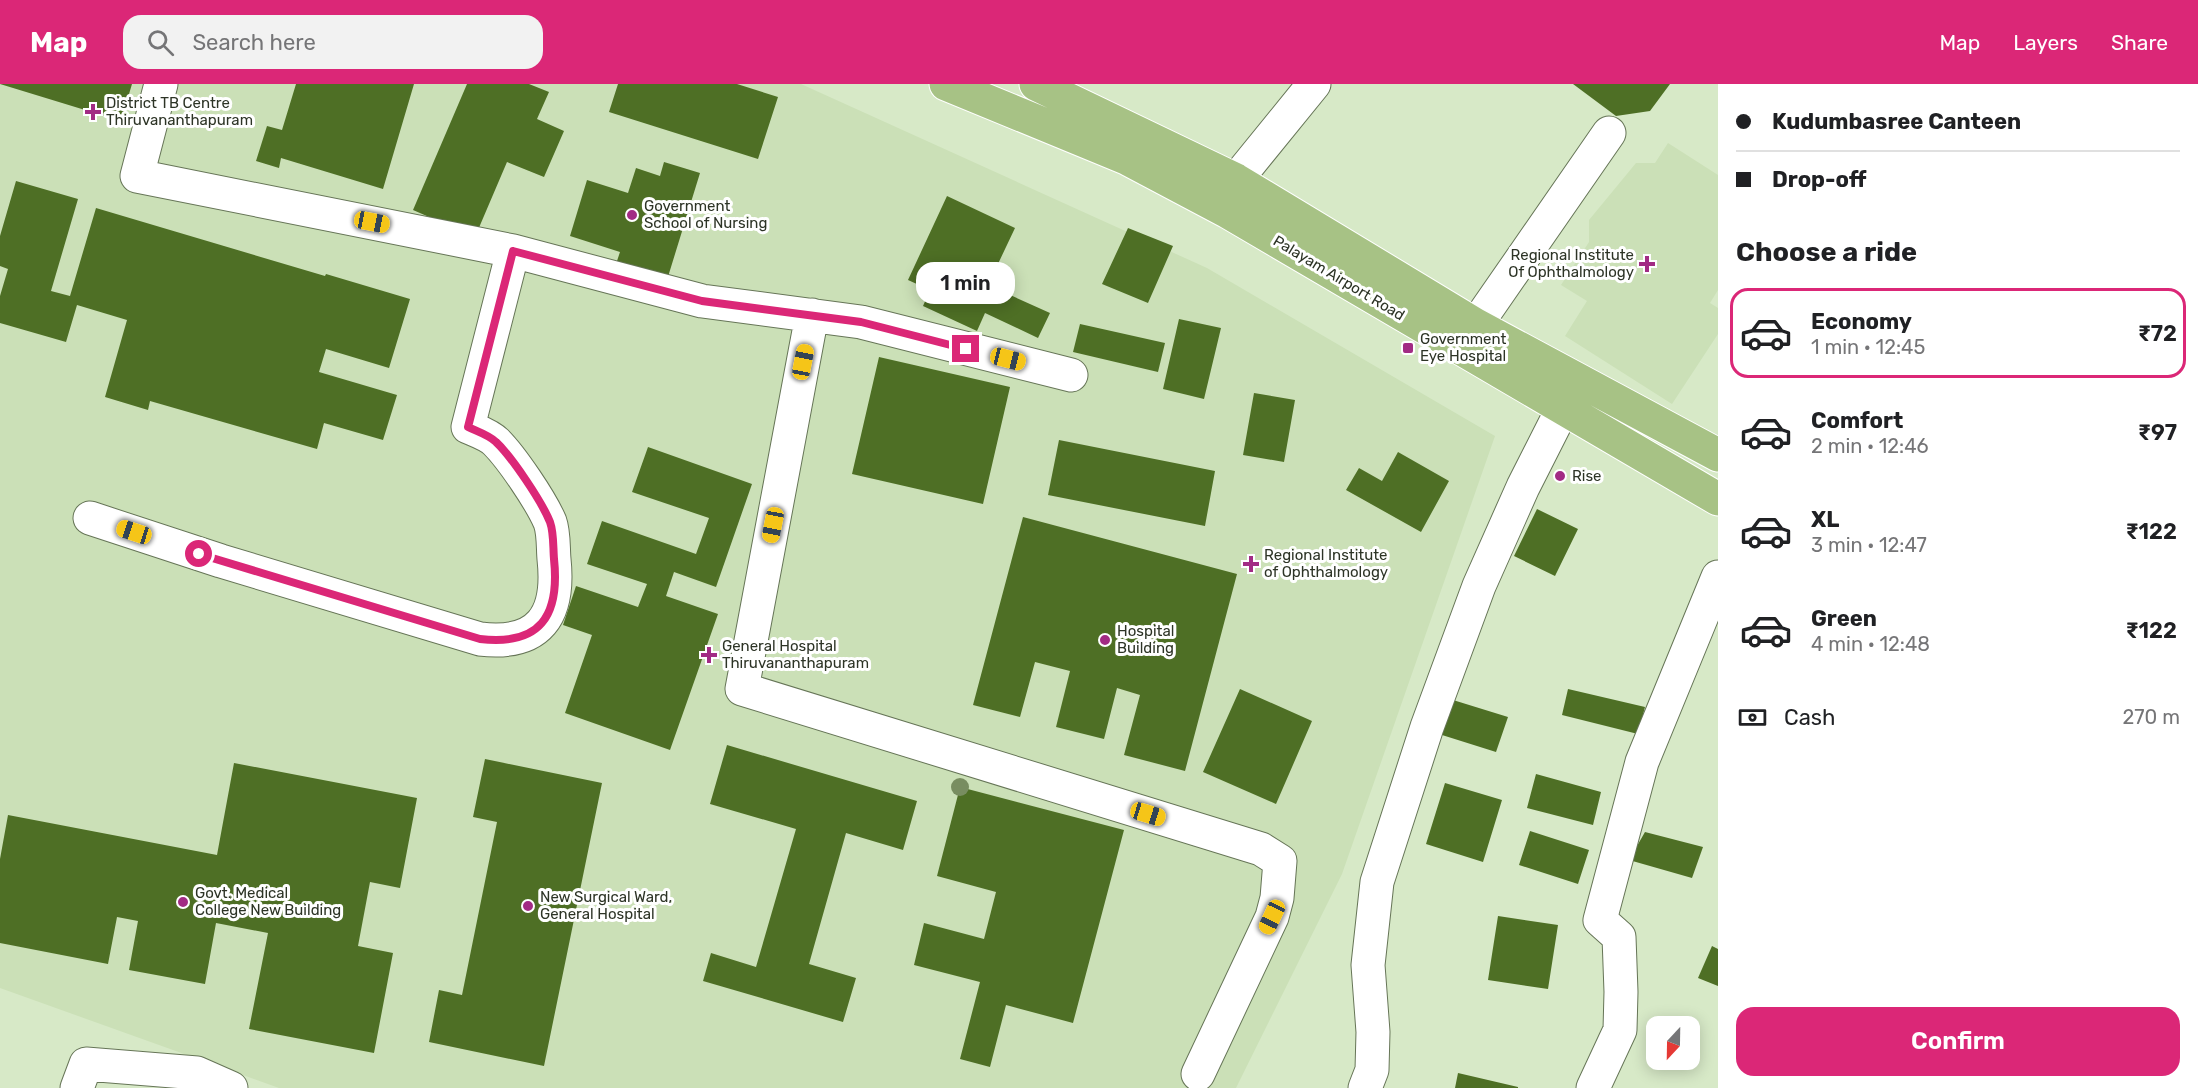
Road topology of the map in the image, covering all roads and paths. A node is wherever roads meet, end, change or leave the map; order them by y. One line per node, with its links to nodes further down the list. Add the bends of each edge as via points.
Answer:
1 (161, 84): 7 (street, via 137,176)
2 (946, 84): 12 (main road, Palayam Airport Road, via 1126,158 1228,212)
3 (1036, 84): 6 (main road, Palayam Airport Road)
4 (1314, 84): 6 (street)
5 (1609, 133): 9 (street)
6 (1236, 180): 9 (main road, Palayam Airport Road)
7 (513, 251): 8 (street, via 702,301); 15 (street, via 468,427 495,440 525,479 551,524 555,594 548,617 525,636 502,642 480,639)
8 (812, 315): 10 (street, via 861,322); 17 (street, via 742,689 1261,849 1280,861 1272,917)
9 (1476, 326): 11 (main road, Palayam Airport Road)
10 (1071, 375)
11 (1580, 382): 12 (street); 13 (main road, Palayam Airport Road)
12 (1562, 410): 14 (main road, Palayam Airport Road); 20 (street, via 1479,586 1427,726 1377,882 1368,965 1372,1070)
13 (1718, 454)
14 (1718, 499)
15 (90, 518)
16 (1718, 577): 21 (street, via 1642,762 1600,920 1619,937 1620,1030)
17 (1198, 1074)
18 (77, 1088): 19 (street, via 86,1064 197,1073)
19 (231, 1088)
20 (1365, 1088)
21 (1593, 1088)

